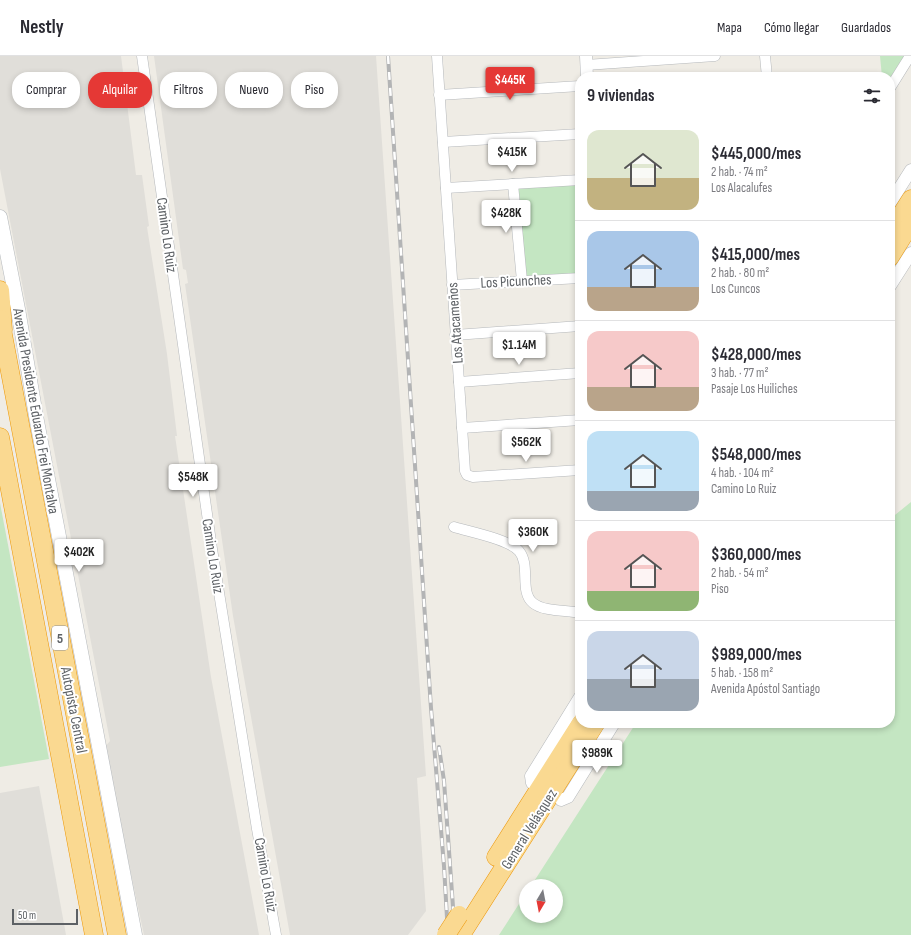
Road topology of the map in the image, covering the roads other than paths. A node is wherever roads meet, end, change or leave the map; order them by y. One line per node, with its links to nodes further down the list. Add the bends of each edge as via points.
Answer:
1 (142, 56): 51 (street, Camino Lo Ruiz, via 212,549)
2 (437, 56): 12 (street, Los Atacameños)
3 (707, 56): 4 (street); 7 (street)
4 (715, 56)
5 (765, 56): 9 (street)
6 (910, 56): 10 (street)
7 (649, 58): 8 (street)
8 (586, 66)
9 (767, 72)
10 (895, 80)
11 (575, 86): 12 (street)
12 (439, 94): 14 (street, Los Atacameños)
13 (575, 134): 14 (street)
14 (443, 142): 18 (street, Los Atacameños)
15 (911, 170): 19 (street)
16 (575, 180): 17 (street)
17 (513, 184): 18 (street); 27 (street)
18 (446, 188): 28 (street, Los Atacameños)
19 (897, 197): 20 (highway)
20 (895, 207)
21 (0, 217): 50 (main road, Avenida Presidente Eduardo Frei Montalva)
22 (911, 223): 23 (highway)
23 (895, 249)
24 (911, 253): 26 (street)
25 (575, 278): 27 (street, Los Picunches)
26 (895, 278)
27 (522, 281): 28 (street, Los Picunches)
28 (452, 285): 32 (street, Los Atacameños)
29 (0, 290): 30 (highway, Autopista Central)
30 (1, 326): 49 (highway, Autopista Central / 5)
31 (575, 326): 32 (street)
32 (456, 334): 34 (street, Los Atacameños)
33 (575, 373): 34 (street)
34 (459, 382): 36 (street, Los Atacameños)
35 (575, 420): 36 (street)
36 (462, 428): 38 (street, Los Atacameños, via 465,471 470,477)
37 (0, 438): 48 (highway, Autopista Central / 5)
38 (575, 470)
39 (454, 527): 40 (street, via 493,538 518,550 524,560 527,594 533,603 540,607)
40 (575, 612)
41 (575, 705): 45 (street, via 532,773)
42 (578, 728): 47 (highway, General Velásquez)
43 (593, 728): 47 (highway, General Velásquez)
44 (611, 728): 46 (street, via 568,797)
45 (532, 783)
46 (561, 800)
47 (461, 927): 52 (highway, General Velásquez, bridge)
48 (94, 935)
49 (117, 935)
50 (135, 935)
51 (276, 935)
52 (446, 935)

